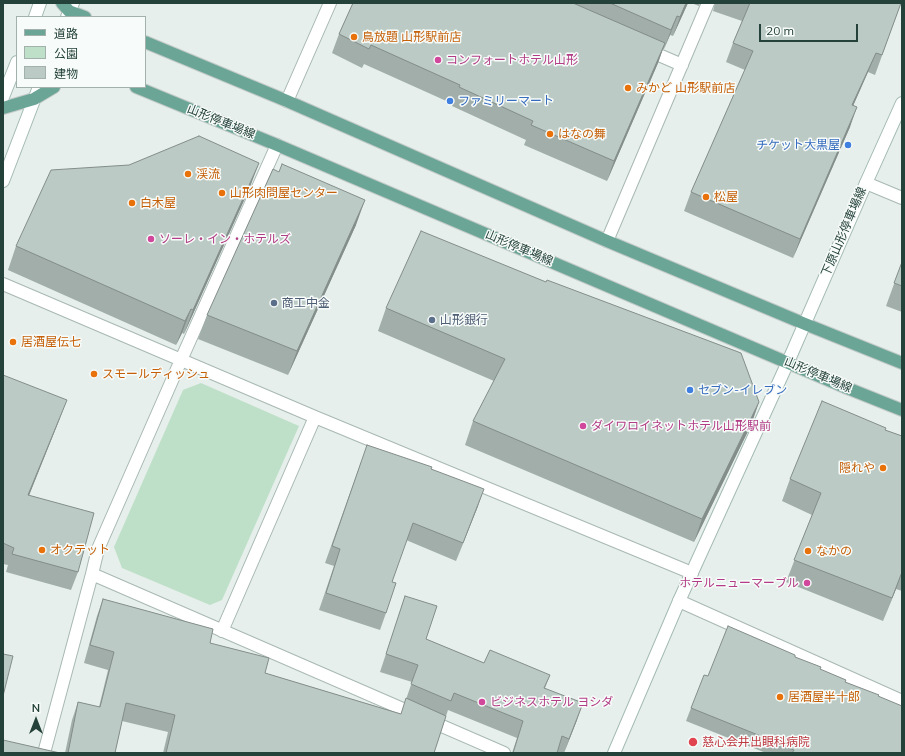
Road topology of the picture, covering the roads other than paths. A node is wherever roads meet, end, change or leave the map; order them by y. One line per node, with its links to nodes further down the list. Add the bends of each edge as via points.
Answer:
1 (40, 3): 5 (street)
2 (330, 3): 16 (street)
3 (708, 3): 10 (street)
4 (68, 8): 6 (main road)
5 (35, 16)
6 (83, 16)
7 (146, 42): 16 (main road)
8 (632, 44): 10 (street)
9 (16, 64): 14 (street)
10 (682, 65): 23 (street)
11 (39, 88): 15 (street)
12 (52, 88): 15 (main road)
13 (138, 88): 19 (main road, 山形停車場線)
14 (3, 97)
15 (34, 99): 18 (main road); 20 (street)
16 (287, 101): 23 (main road)
17 (902, 103): 21 (street, 下原山形停車場線)
18 (3, 108)
19 (277, 145): 26 (street); 27 (main road, 山形停車場線)
20 (3, 182)
21 (866, 184): 22 (street); 25 (street, 下原山形停車場線)
22 (902, 198)
23 (607, 241): 25 (main road)
24 (3, 284): 26 (street)
25 (805, 324): 27 (street, 下原山形停車場線); 28 (main road)
26 (181, 360): 30 (street); 32 (street, via 98,548)
27 (788, 362): 29 (main road, 山形停車場線); 31 (street, 下原山形停車場線)
28 (902, 363)
29 (902, 410)
30 (314, 417): 31 (street); 34 (street)
31 (692, 573): 33 (street, 下原山形停車場線)
32 (92, 574): 34 (street); 36 (street)
33 (679, 601): 35 (street); 38 (street, 下原山形停車場線)
34 (222, 631): 37 (street)
35 (902, 701)
36 (44, 753)
37 (504, 753)
38 (614, 753)

